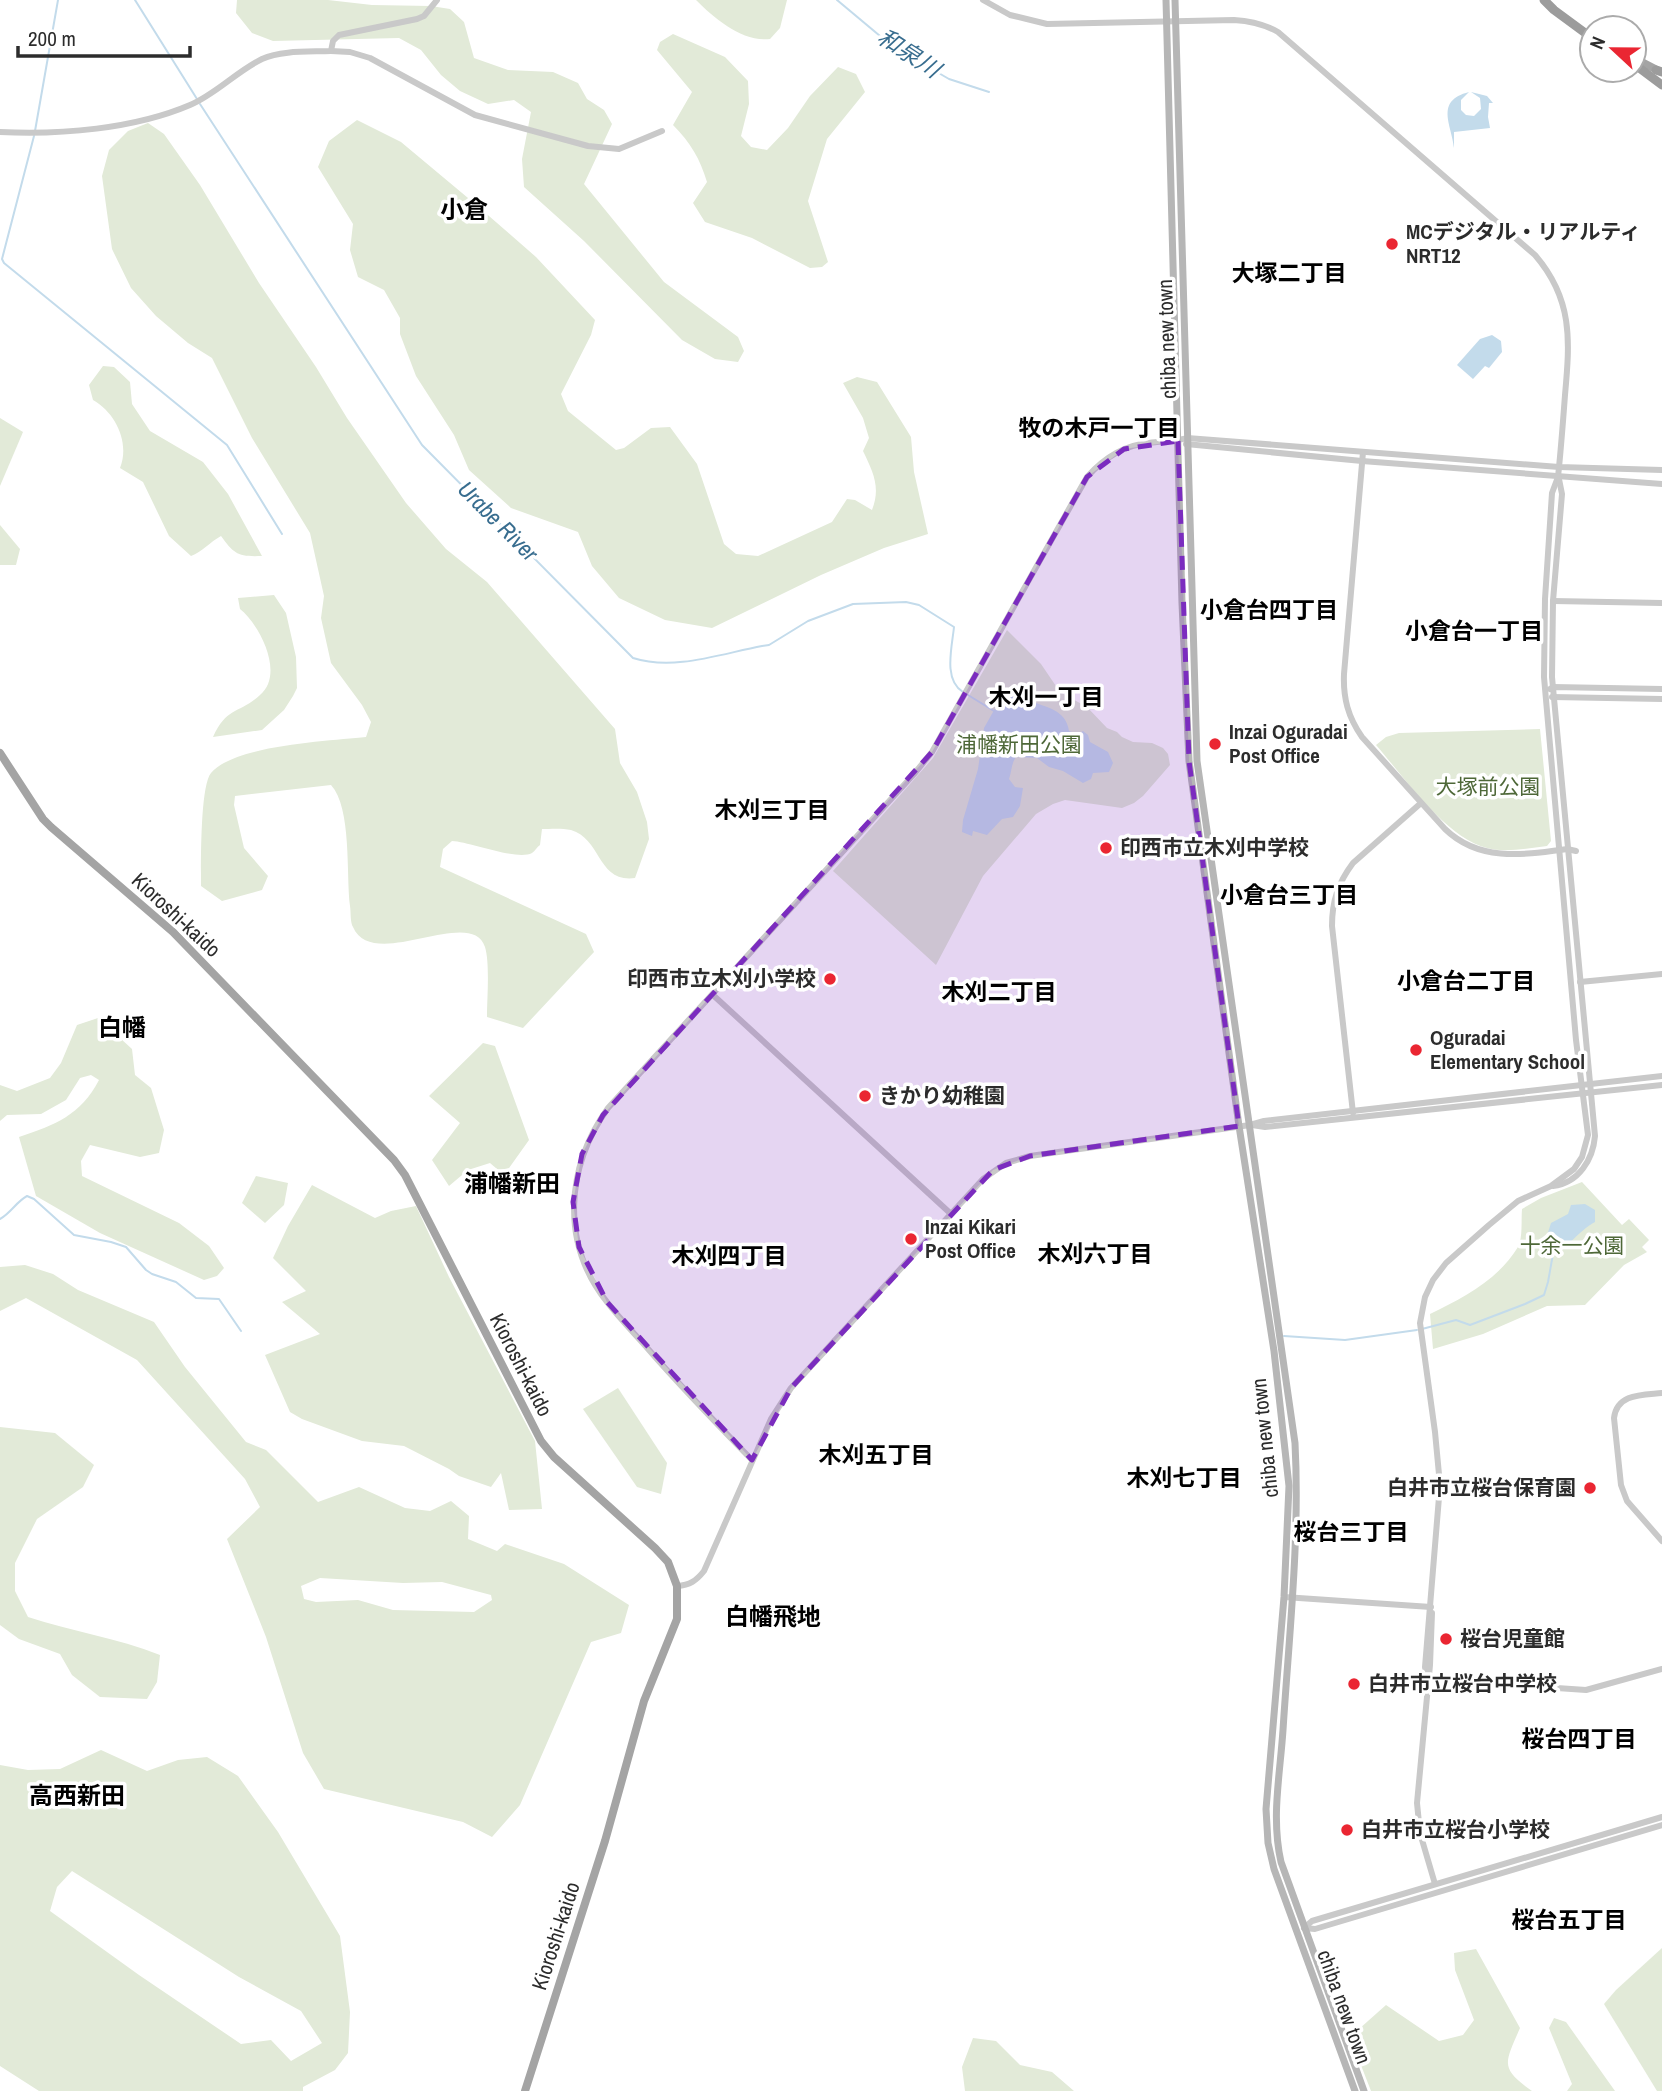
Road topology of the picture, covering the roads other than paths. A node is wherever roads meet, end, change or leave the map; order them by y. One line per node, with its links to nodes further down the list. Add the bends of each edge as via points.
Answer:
1 (437, 0): 9 (street, via 417,19 339,35)
2 (983, 0): 6 (street, via 1010,15 1047,24)
3 (1166, 0): 6 (main road, chiba new town)
4 (1175, 0): 7 (main road, chiba new town)
5 (1545, 0): 8 (highway)
6 (1166, 21): 7 (street); 12 (main road, chiba new town)
7 (1175, 21): 13 (main road, chiba new town); 16 (street, via 1247,20 1278,32 1542,263 1562,300 1569,333)
8 (1578, 26)
9 (331, 51): 10 (street, via 370,58 475,115 588,146 619,149); 11 (street, via 263,59 194,104 171,112 82,130)
10 (662, 131)
11 (0, 132)
12 (1178, 441): 13 (street); 28 (main road, chiba new town); 36 (street, via 1124,449 1087,477 932,752)
13 (1187, 441): 14 (street); 15 (street); 28 (main road, chiba new town)
14 (1363, 452): 15 (street); 16 (street)
15 (1362, 461): 18 (street); 30 (street, via 1345,703 1362,737)
16 (1559, 467): 17 (street); 18 (street)
17 (1662, 470)
18 (1558, 477): 19 (street); 20 (street, via 1562,494); 24 (street, via 1552,493 1548,559)
19 (1662, 484)
20 (1553, 601): 21 (street); 22 (street)
21 (1662, 603)
22 (1553, 687): 23 (street); 24 (street); 25 (street)
23 (1662, 689)
24 (1545, 694): 25 (street); 32 (street)
25 (1553, 698): 26 (street); 32 (street)
26 (1662, 699)
27 (0, 753): 51 (main road, Kioroshi-kaido, via 43,819 173,932 394,1160 541,1441 662,1555)
28 (1193, 761): 29 (main road)
29 (1194, 772): 44 (main road, chiba new town); 45 (main road, chiba new town)
30 (1421, 803): 32 (street, via 1451,835 1479,851 1509,855); 43 (street, via 1353,863 1334,898 1332,926)
31 (1575, 848): 32 (street)
32 (1563, 850): 34 (street); 35 (street)
33 (1662, 974): 34 (street)
34 (1581, 982): 35 (street); 38 (street)
35 (1571, 983): 39 (street)
36 (713, 995): 47 (street); 49 (street, via 603,1115 582,1154 573,1209 584,1262 607,1302)
37 (1662, 1076): 38 (street)
38 (1592, 1084): 39 (street); 41 (street)
39 (1583, 1085): 42 (street); 43 (street)
40 (1662, 1085): 41 (street)
41 (1592, 1092): 42 (street); 46 (street, via 1595,1136 1591,1156 1578,1174)
42 (1584, 1093): 43 (street); 46 (street, via 1585,1151 1574,1169)
43 (1353, 1114): 44 (street)
44 (1251, 1125): 45 (street); 52 (main road, chiba new town, via 1295,1443 1297,1515)
45 (1239, 1126): 47 (street, via 1014,1160 988,1174); 52 (main road, chiba new town, via 1285,1445)
46 (1551, 1186): 53 (street, via 1518,1201 1489,1224 1446,1263 1425,1297 1420,1323 1440,1485)
47 (950, 1213): 49 (street, via 791,1388)
48 (1662, 1394): 50 (street, via 1625,1399 1614,1418 1625,1496)
49 (752, 1460): 51 (street, via 704,1571 690,1585)
50 (1662, 1541)
51 (677, 1586): 60 (main road, Kioroshi-kaido, via 677,1619 644,1701 605,1841)
52 (1288, 1597): 53 (street); 59 (main road, chiba new town, via 1276,1843); 61 (main road, chiba new town, via 1266,1809 1268,1843)
53 (1431, 1608): 55 (street)
54 (1662, 1669): 55 (street, via 1586,1690)
55 (1427, 1679): 58 (street, via 1417,1803 1420,1833)
56 (1662, 1816): 58 (street)
57 (1662, 1825): 59 (street, via 1315,1929)
58 (1435, 1884): 59 (street, via 1312,1921)
59 (1304, 1928): 62 (main road, chiba new town)
60 (525, 2091)
61 (1355, 2091)
62 (1363, 2091)

